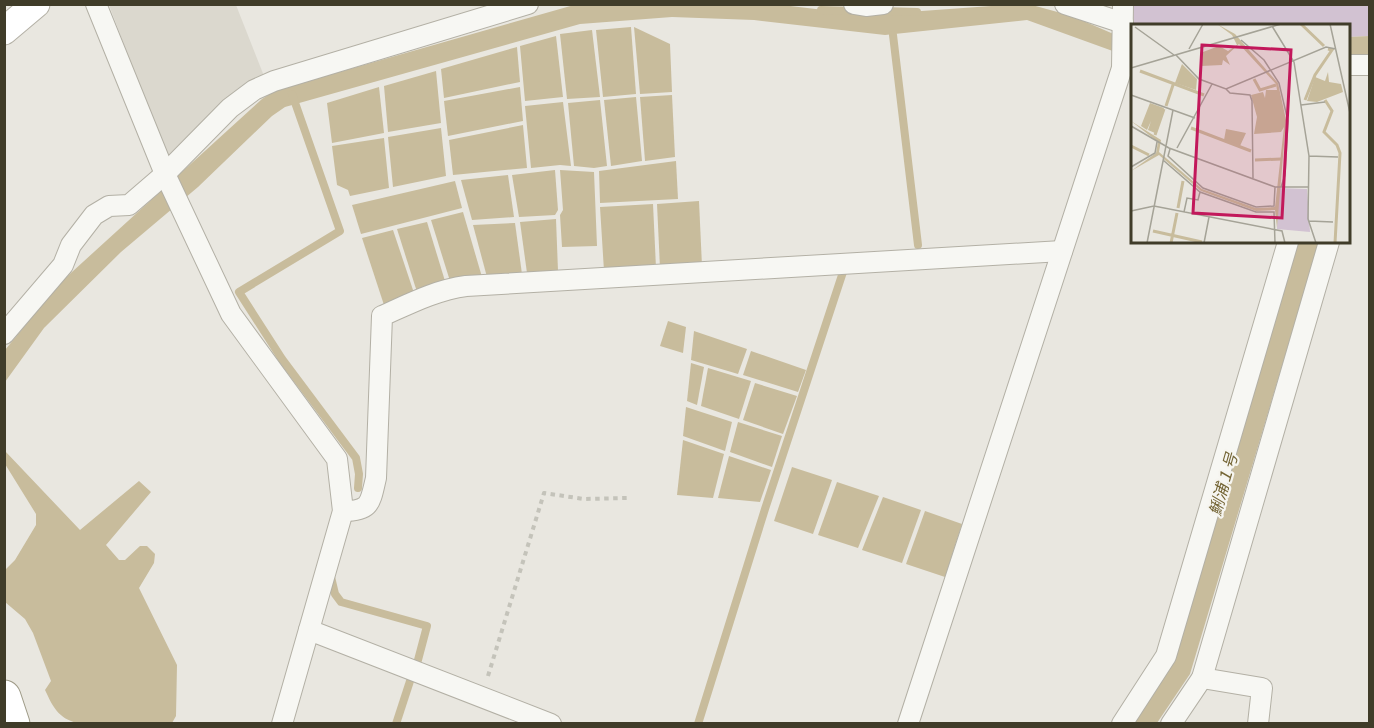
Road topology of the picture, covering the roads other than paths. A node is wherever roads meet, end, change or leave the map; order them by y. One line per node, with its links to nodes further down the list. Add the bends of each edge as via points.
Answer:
1 (36, 4): 8 (street)
2 (96, 4): 12 (street)
3 (528, 4): 12 (street, via 274,81 230,108)
4 (854, 4): 5 (street)
5 (883, 4)
6 (1065, 4): 7 (street)
7 (1123, 14): 11 (street)
8 (4, 31)
9 (1350, 65): 10 (street)
10 (1370, 65)
11 (1127, 68): 15 (street)
12 (165, 174): 16 (street, via 129,204 109,206 94,215 71,244 63,265); 17 (street, via 231,314 337,459)
13 (1288, 243): 25 (street, via 1166,656)
14 (1329, 243): 19 (street)
15 (1062, 251): 17 (street, via 466,286 430,295 382,316 375,478 370,502 360,511); 24 (street)
16 (4, 334)
17 (343, 511): 18 (street)
18 (309, 630): 22 (street); 23 (street)
19 (1202, 678): 26 (street); 27 (street, via 1262,688)
20 (4, 697): 21 (highway)
21 (14, 723)
22 (282, 723)
23 (551, 723)
24 (908, 723)
25 (1122, 723)
26 (1171, 723)
27 (1257, 723)

